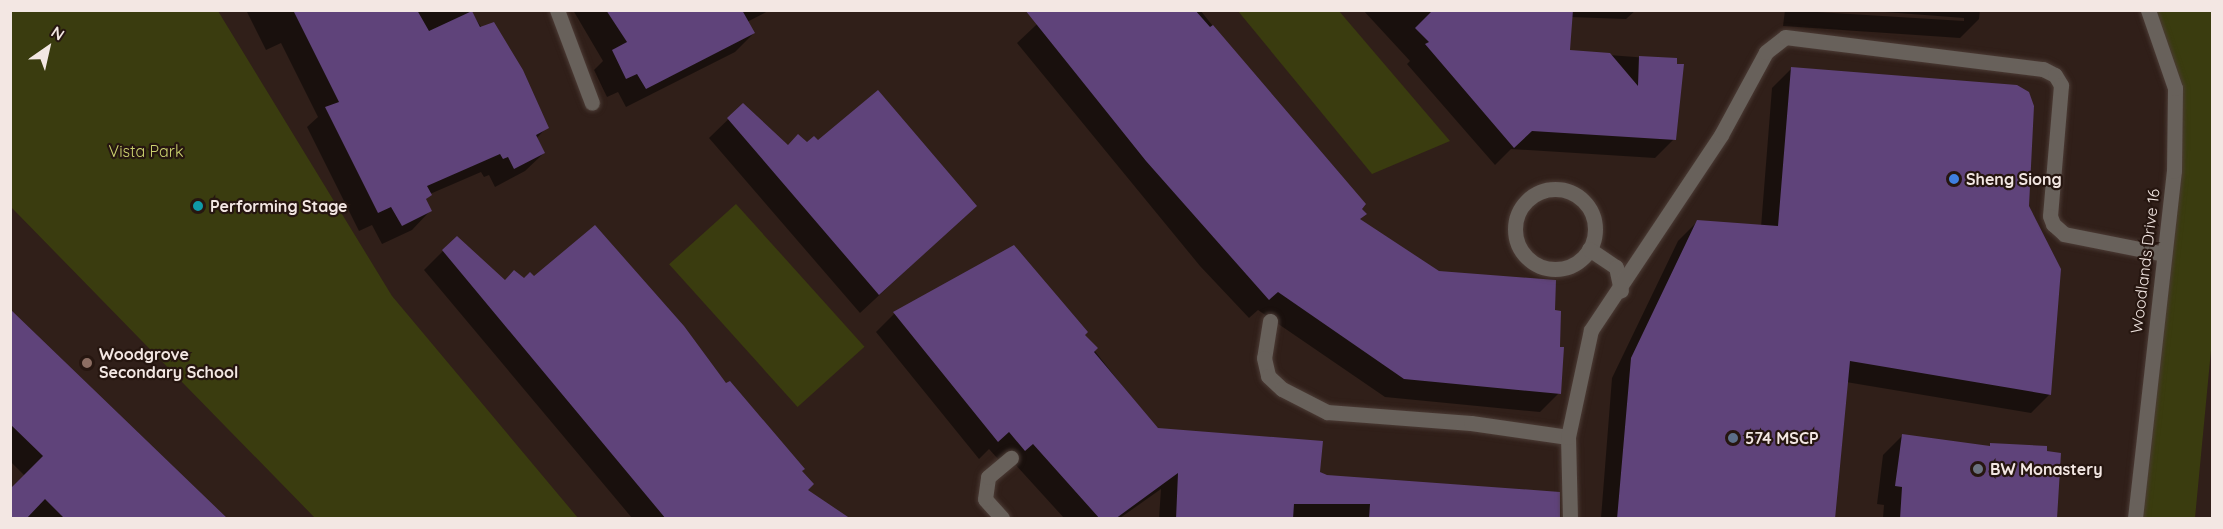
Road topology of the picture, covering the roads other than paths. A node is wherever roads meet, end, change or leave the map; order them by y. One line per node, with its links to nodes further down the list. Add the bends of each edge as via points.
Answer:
1 (557, 10): 3 (street)
2 (2148, 10): 5 (street, Woodlands Drive 16, via 2175,88 2174,171)
3 (592, 103)
4 (1589, 249): 4 (street, via 1564,270 1533,262 1514,228 1526,198 1541,191 1567,191 1591,211 1594,236); 6 (street, via 1616,267)
5 (2164, 254): 6 (street, via 2064,234 2053,224 2050,216 2061,85 2055,75 2043,69 1785,37 1766,52 1721,135); 12 (street, Woodlands Drive 16)
6 (1621, 290): 8 (street, via 1591,330)
7 (1270, 321): 8 (street, via 1264,358 1268,376 1282,389 1328,412 1471,423)
8 (1568, 437): 11 (street)
9 (1011, 458): 10 (street, via 988,477 985,499)
10 (1002, 519)
11 (1570, 519)
12 (2135, 519)

